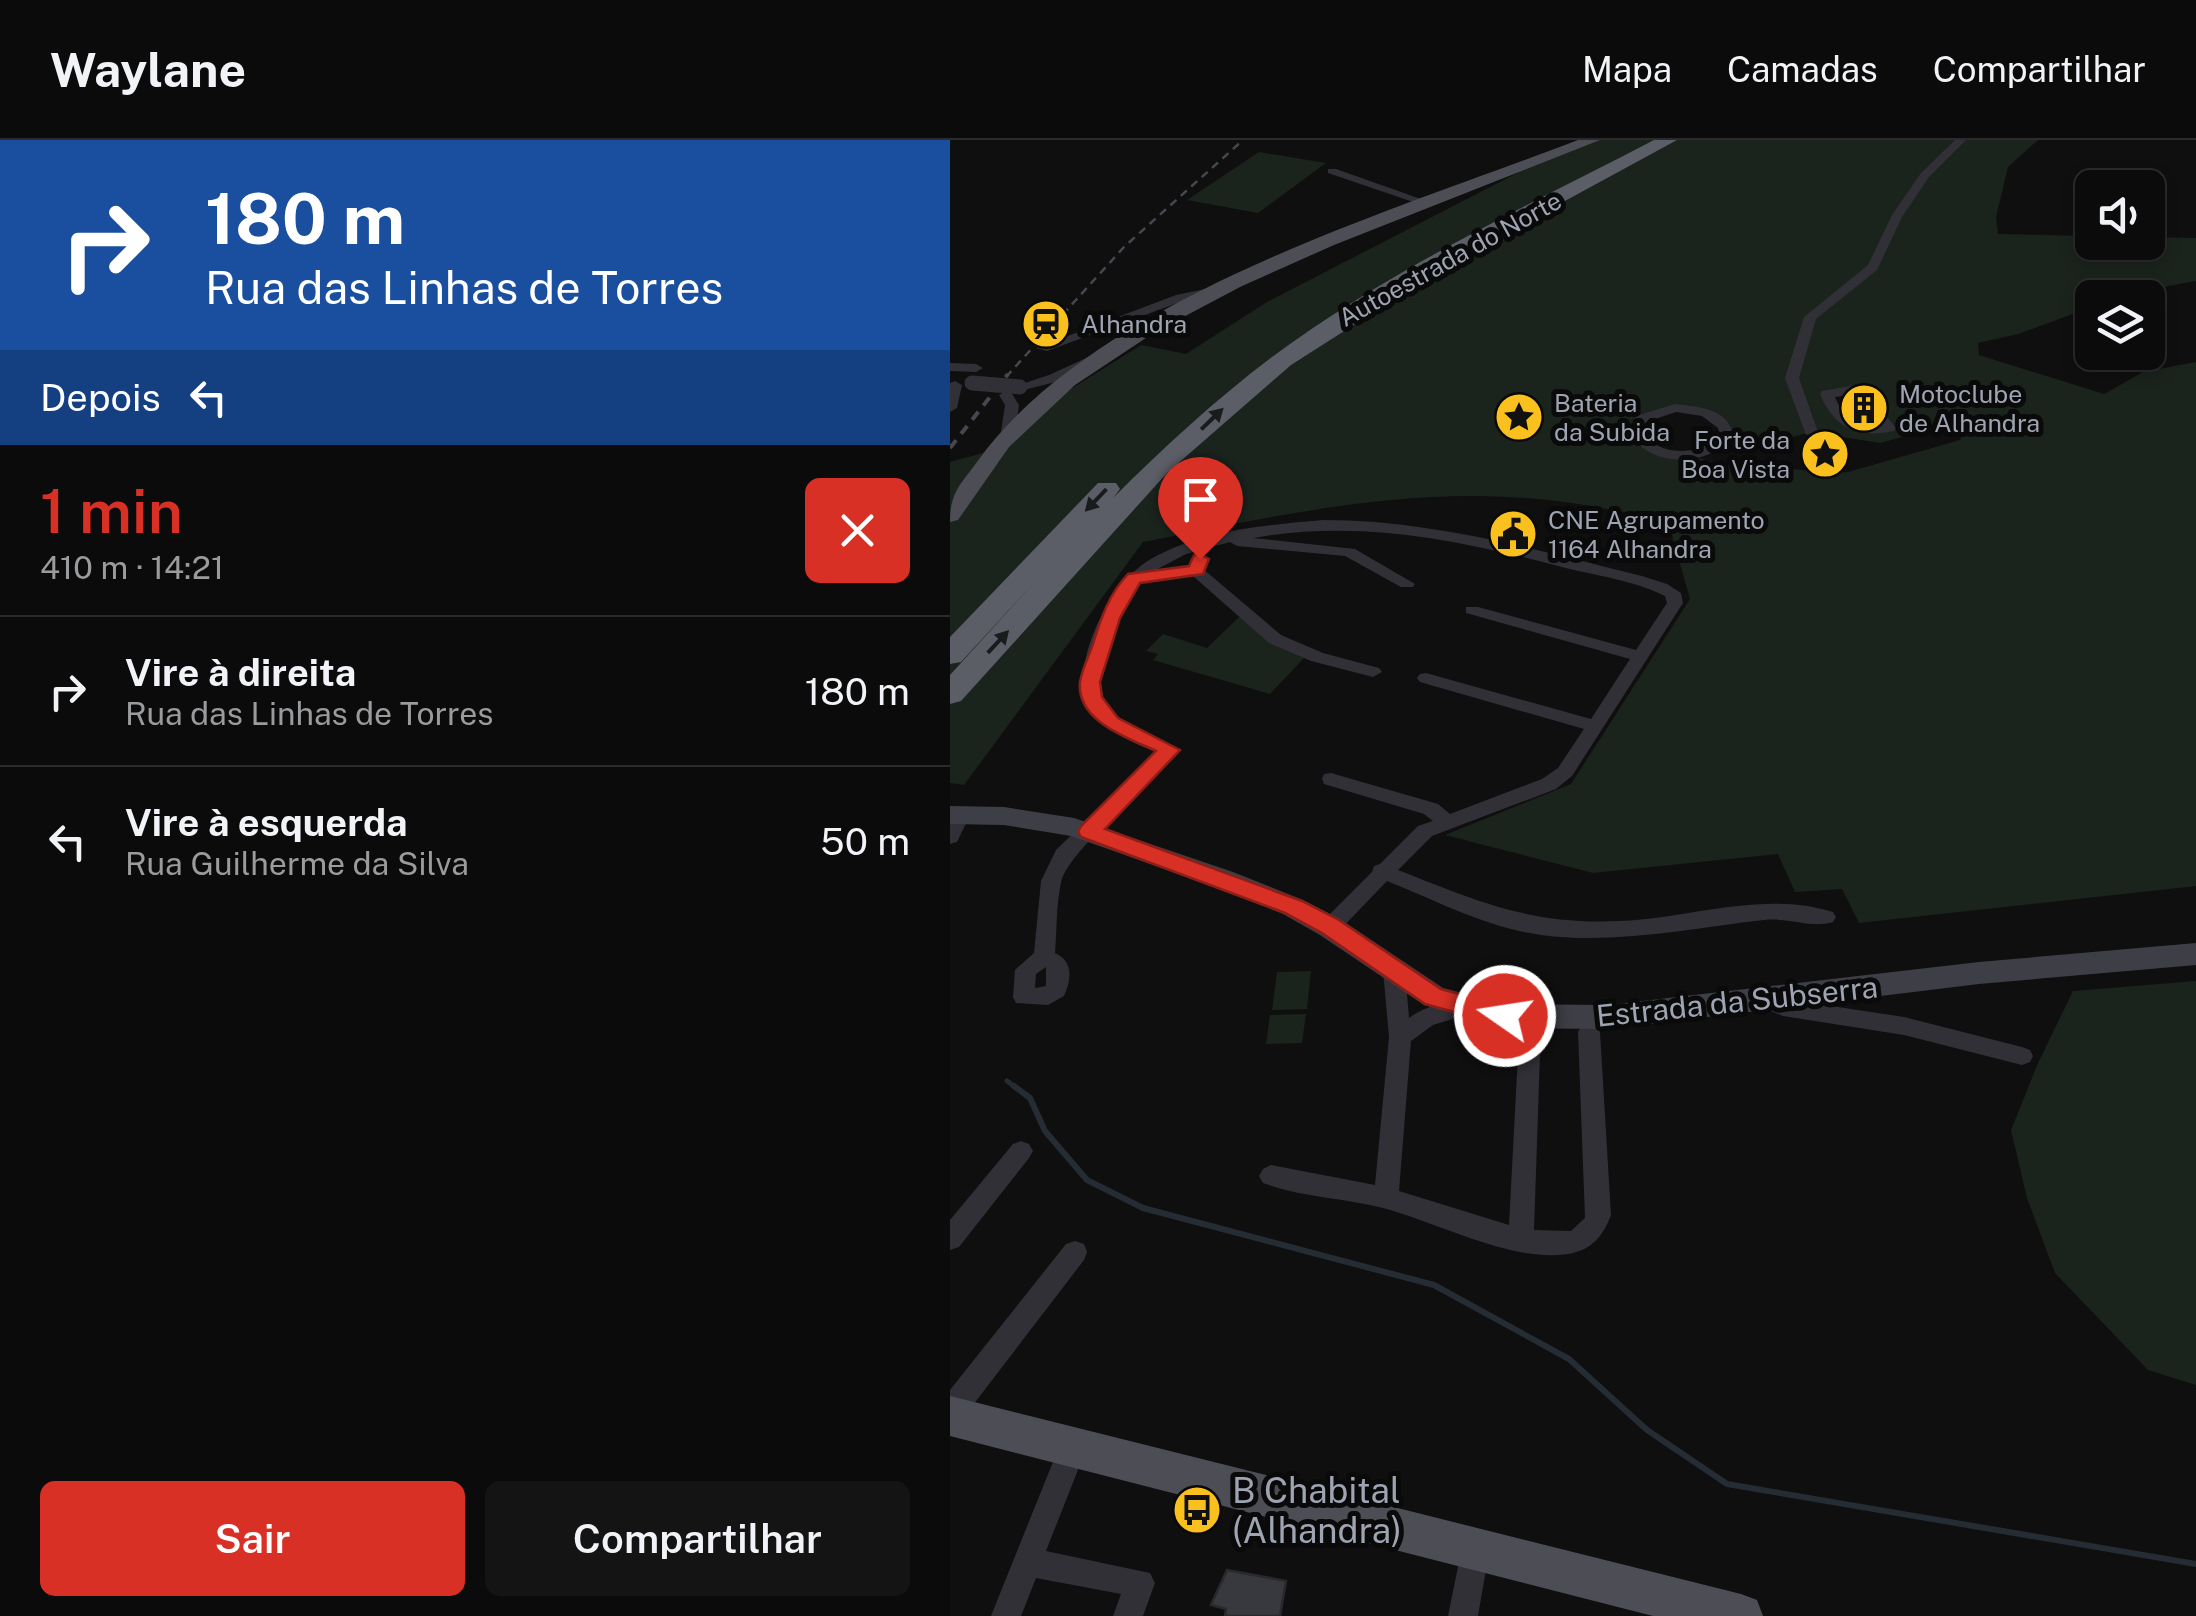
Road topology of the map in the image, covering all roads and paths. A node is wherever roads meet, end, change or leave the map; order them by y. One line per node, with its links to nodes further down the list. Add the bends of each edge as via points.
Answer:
1 (1592, 140): 6 (main road)
2 (1641, 140): 23 (highway, Autoestrada do Norte, one-way to 23, via 1327,308 1222,384 1106,490)
3 (1668, 140): 27 (highway, Autoestrada do Norte, one-way to 3, via 1132,495 1232,400 1348,314)
4 (1962, 140): 15 (street, via 1924,175 1873,267 1810,317 1792,378)
5 (1332, 171): 6 (street)
6 (1429, 204): 7 (main road)
7 (1215, 291): 8 (street); 11 (main road)
8 (1042, 348)
9 (950, 367): 10 (street)
10 (974, 375): 11 (street, bridge); 12 (street)
11 (1026, 393): 14 (main road); 14 (street)
12 (952, 394)
13 (1863, 397): 13 (street, via 1857,389 1827,394 1835,416 1854,430 1890,428 1879,416 1865,418 1849,399)
14 (1008, 432): 17 (main road)
15 (1810, 432)
16 (1717, 447): 16 (street, via 1666,453 1641,442 1636,429 1654,412 1696,410 1725,426)
17 (950, 515)
18 (1222, 539): 19 (street); 20 (street, via 1168,556); 21 (street, via 1349,552); 24 (street, via 1328,523 1413,526 1669,590 1676,604)
19 (1196, 570): 20 (street); 25 (street, via 1275,640)
20 (1134, 578): 32 (street, via 1110,618 1090,682 1092,698 1111,722 1170,750)
21 (1407, 584)
22 (1472, 610): 24 (street)
23 (950, 656)
24 (1639, 656): 28 (street)
25 (1373, 672)
26 (1426, 678): 28 (street)
27 (950, 694)
28 (1594, 726): 30 (street, via 1558,779)
29 (1330, 779): 30 (street, via 1431,810)
30 (1447, 822): 33 (street, via 1426,831)
31 (953, 823): 32 (street, Estrada da Subserra, via 1034,818)
32 (1089, 832): 35 (street, Estrada da Subserra); 37 (street, via 1055,869)
33 (1382, 872): 34 (street, via 1541,927 1621,929 1781,910); 35 (street)
34 (1826, 917)
35 (1330, 926): 38 (street, Estrada da Subserra)
36 (2196, 954): 39 (street, Estrada da Subserra)
37 (1044, 958)
38 (1394, 970): 40 (street, Estrada da Subserra); 42 (street)
39 (1761, 998): 40 (street, Estrada da Subserra, via 1588,1018); 44 (street)
40 (1464, 1008): 42 (street, via 1426,1018)
41 (1590, 1032): 48 (street, via 1595,1227 1565,1243)
42 (1400, 1037): 47 (street)
43 (1529, 1054): 48 (street)
44 (2022, 1056)
45 (1020, 1151): 49 (street)
46 (1271, 1176): 47 (street)
47 (1386, 1198): 48 (street)
48 (1521, 1238)
49 (950, 1239)
50 (1075, 1252): 51 (street)
51 (950, 1414): 52 (main road)
52 (1073, 1447): 53 (main road); 54 (street)
53 (1476, 1548): 57 (street); 58 (main road)
54 (1028, 1562): 55 (street); 56 (street, via 1140,1583)
55 (1006, 1616)
56 (1128, 1616)
57 (1463, 1616)
58 (1741, 1616)

